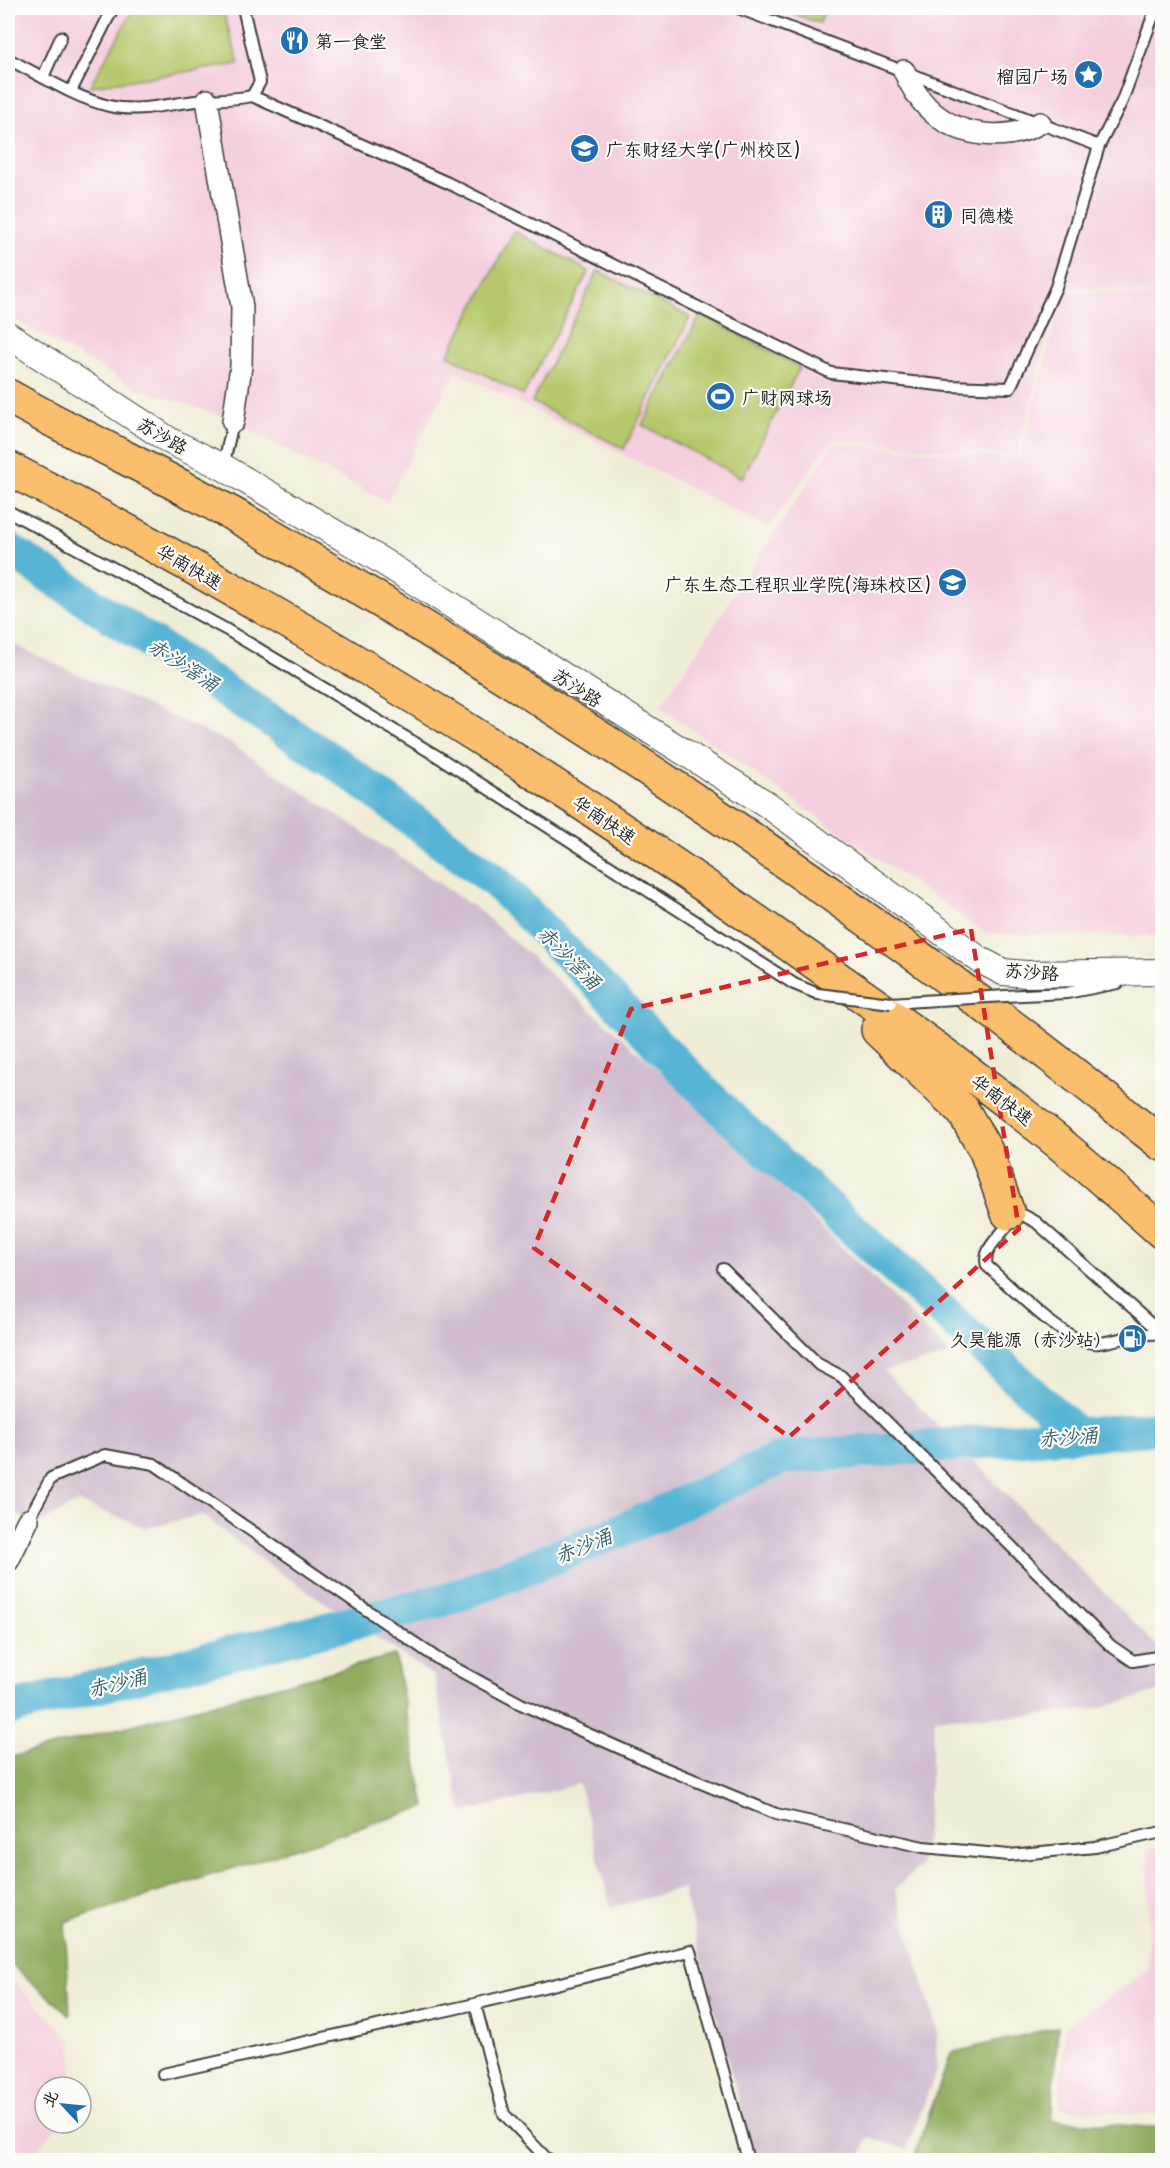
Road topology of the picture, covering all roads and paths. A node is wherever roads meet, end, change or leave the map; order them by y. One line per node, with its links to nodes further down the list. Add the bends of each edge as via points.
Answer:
1 (112, 8): 9 (lane)
2 (243, 8): 10 (lane, via 260,82)
3 (738, 8): 7 (lane)
4 (1156, 8): 13 (lane, via 1122,101)
5 (60, 37): 8 (lane)
6 (8, 59): 8 (lane)
7 (904, 71): 12 (lane); 12 (street, via 928,108 963,129 1016,134)
8 (43, 77): 9 (lane)
9 (72, 91): 11 (lane, via 107,106 130,110)
10 (252, 96): 11 (lane); 13 (lane, via 448,183 831,373 948,386 1010,388 1056,287)
11 (207, 100): 17 (street, via 242,307 241,366)
12 (1040, 123): 13 (lane)
13 (1099, 146)
14 (8, 335): 18 (street, 苏沙路, via 170,441)
15 (8, 379): 20 (highway)
16 (8, 396): 20 (highway)
17 (233, 422): 18 (lane)
18 (223, 467): 23 (street, 苏沙路, via 377,558 768,805 980,960 1003,972 1026,974)
19 (8, 468): 22 (highway, 华南快速, via 108,519 354,662 580,802)
20 (174, 481): 24 (highway, via 369,594 639,763 852,909 1086,1082)
21 (10, 512): 23 (lane, bridge, via 228,630 437,756 794,984 818,994 891,1003 1067,993)
22 (761, 925): 25 (highway, via 922,1069 963,1111 986,1151); 26 (highway, 华南快速, via 1025,1116)
23 (1162, 973)
24 (1162, 1144)
25 (1008, 1213): 28 (lane, via 1021,1214 1036,1222); 28 (lane, via 1008,1225 987,1251 987,1266 1063,1332 1084,1342 1098,1343 1144,1332)
26 (1162, 1232)
27 (723, 1269): 31 (lane, bridge, via 818,1364 841,1376 1111,1646 1133,1661)
28 (1162, 1334)
29 (28, 1520): 30 (street); 32 (lane, via 51,1478 105,1455 154,1464 438,1659 521,1704 776,1814 923,1847 1009,1855 1095,1847)
30 (8, 1561)
31 (1162, 1656)
32 (1162, 1832)
33 (475, 2004): 34 (lane); 35 (lane, via 504,2114); 36 (lane, via 690,1951)
34 (163, 2074)
35 (548, 2160)
36 (748, 2160)

